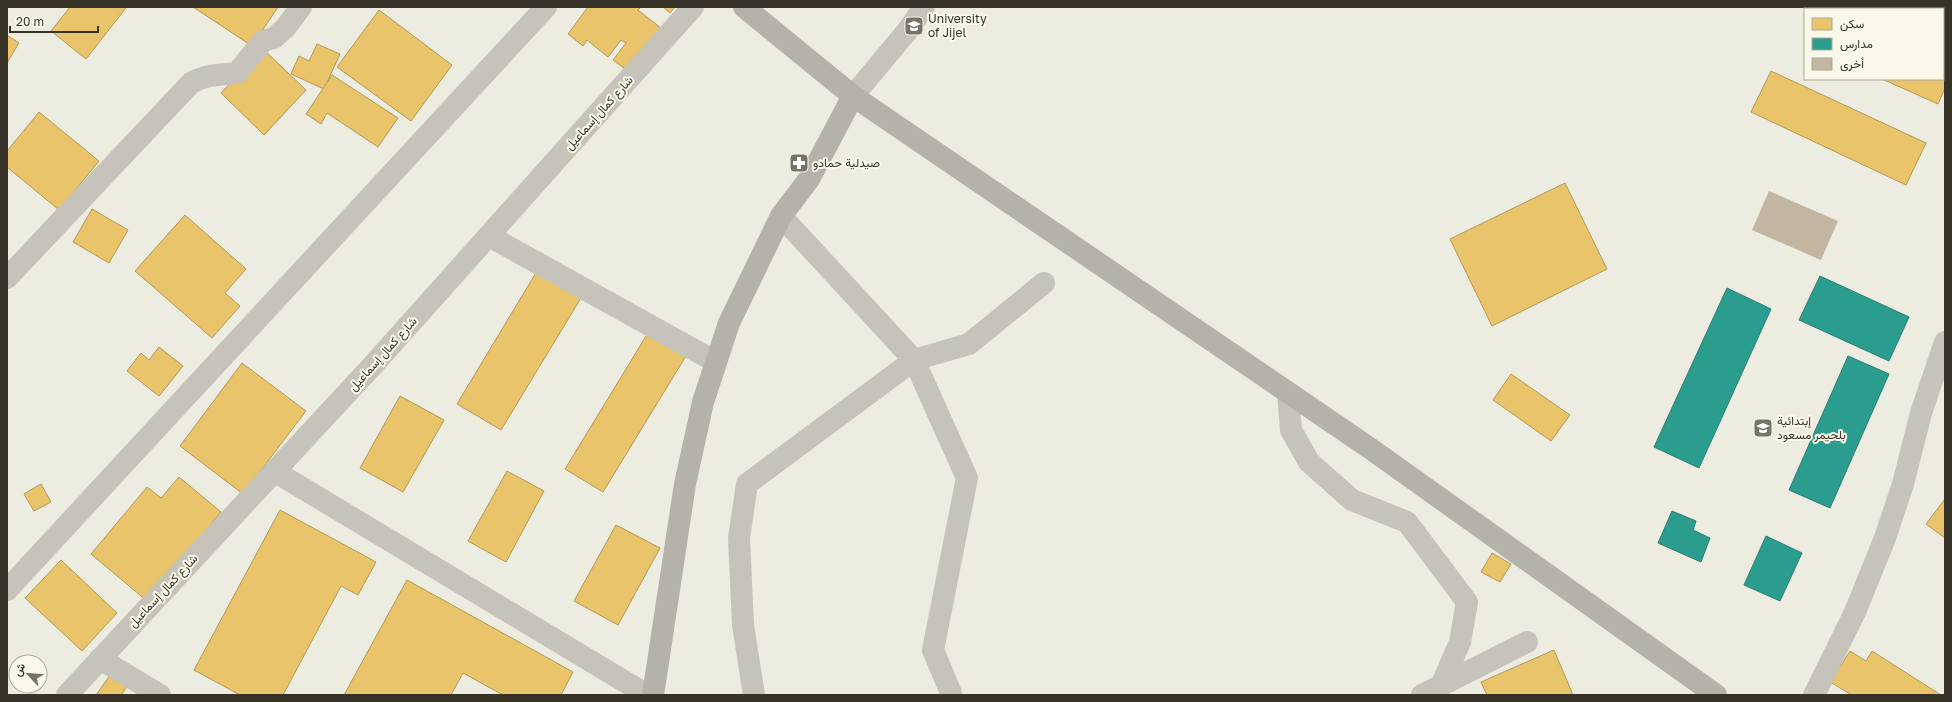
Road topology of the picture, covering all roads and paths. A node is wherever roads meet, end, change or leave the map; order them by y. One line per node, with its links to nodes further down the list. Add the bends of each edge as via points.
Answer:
1 (301, 7): 9 (street, via 274,38 263,41 237,73 209,75 191,83)
2 (546, 7): 17 (street)
3 (693, 7): 8 (street, شارع كمال إسماعيل)
4 (744, 7): 6 (main road)
5 (924, 7): 6 (street, via 908,30)
6 (852, 96): 7 (main road, via 809,179); 15 (main road)
7 (781, 216): 12 (street); 13 (main road, via 729,322)
8 (489, 236): 13 (street); 16 (street, شارع كمال إسماعيل)
9 (7, 278)
10 (1044, 283): 12 (street, via 969,344)
11 (1945, 342): 14 (street)
12 (914, 360): 21 (street, via 967,478 933,650); 26 (street, via 747,484 739,538 743,625)
13 (716, 362): 25 (main road, via 703,402 685,484)
14 (1939, 376): 29 (street, via 1921,413 1903,484 1885,538 1855,612)
15 (1288, 393): 20 (street, via 1291,430 1309,462 1352,500 1407,522 1467,602 1460,642); 28 (main road, via 1371,449)
16 (274, 471): 19 (street, شارع كمال إسماعيل); 24 (street)
17 (7, 590)
18 (1527, 642): 20 (street)
19 (100, 659): 22 (street, شارع كمال إسماعيل); 23 (street)
20 (1441, 686): 27 (street)
21 (951, 693)
22 (67, 695)
23 (160, 695)
24 (647, 695)
25 (653, 695)
26 (754, 695)
27 (1422, 695)
28 (1716, 695)
29 (1814, 695)

